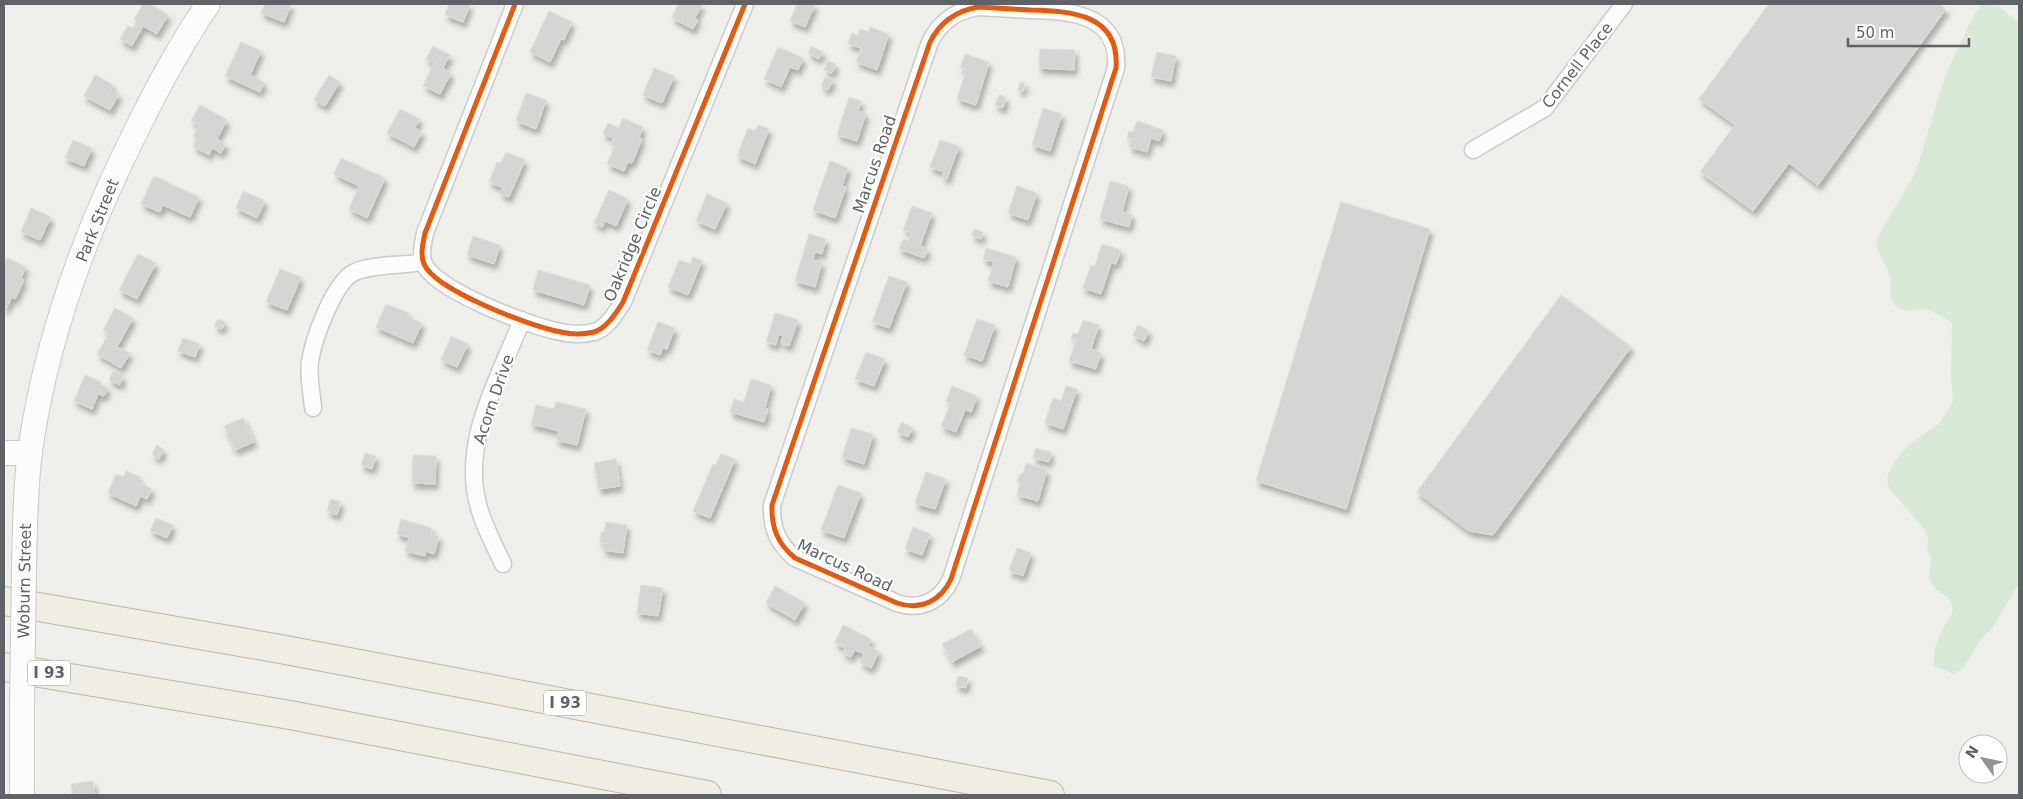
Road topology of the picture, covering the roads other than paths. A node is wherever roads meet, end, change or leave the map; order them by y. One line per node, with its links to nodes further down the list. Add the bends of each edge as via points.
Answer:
1 (208, 4): 11 (street, Park Street, via 155,92 88,236 49,357)
2 (515, 4): 7 (street, via 425,233)
3 (746, 4): 8 (street, Oakridge Circle, via 614,315 596,331 587,333 558,332)
4 (1624, 4): 6 (street, Cornell Place, via 1545,108)
5 (1068, 8): 5 (street, Marcus Road, via 978,7 951,16 934,34 774,497 771,514 774,531 789,553 904,606 932,601 944,592 951,578 1114,73 1116,56 1107,32 1092,19)
6 (1473, 150)
7 (423, 262): 8 (street, Oakridge Circle, via 451,288); 9 (street, via 357,271 338,287 310,363)
8 (522, 320): 12 (street, Acorn Drive, via 482,420 475,453 474,484 478,503)
9 (313, 408)
10 (4, 453): 11 (street)
11 (30, 453): 15 (street, Woburn Street, bridge, via 24,568)
12 (503, 564)
13 (4, 601): 17 (highway, I 93, via 285,650)
14 (4, 666): 16 (highway, I 93, via 290,715)
15 (22, 795)
16 (707, 795)
17 (1050, 795)

